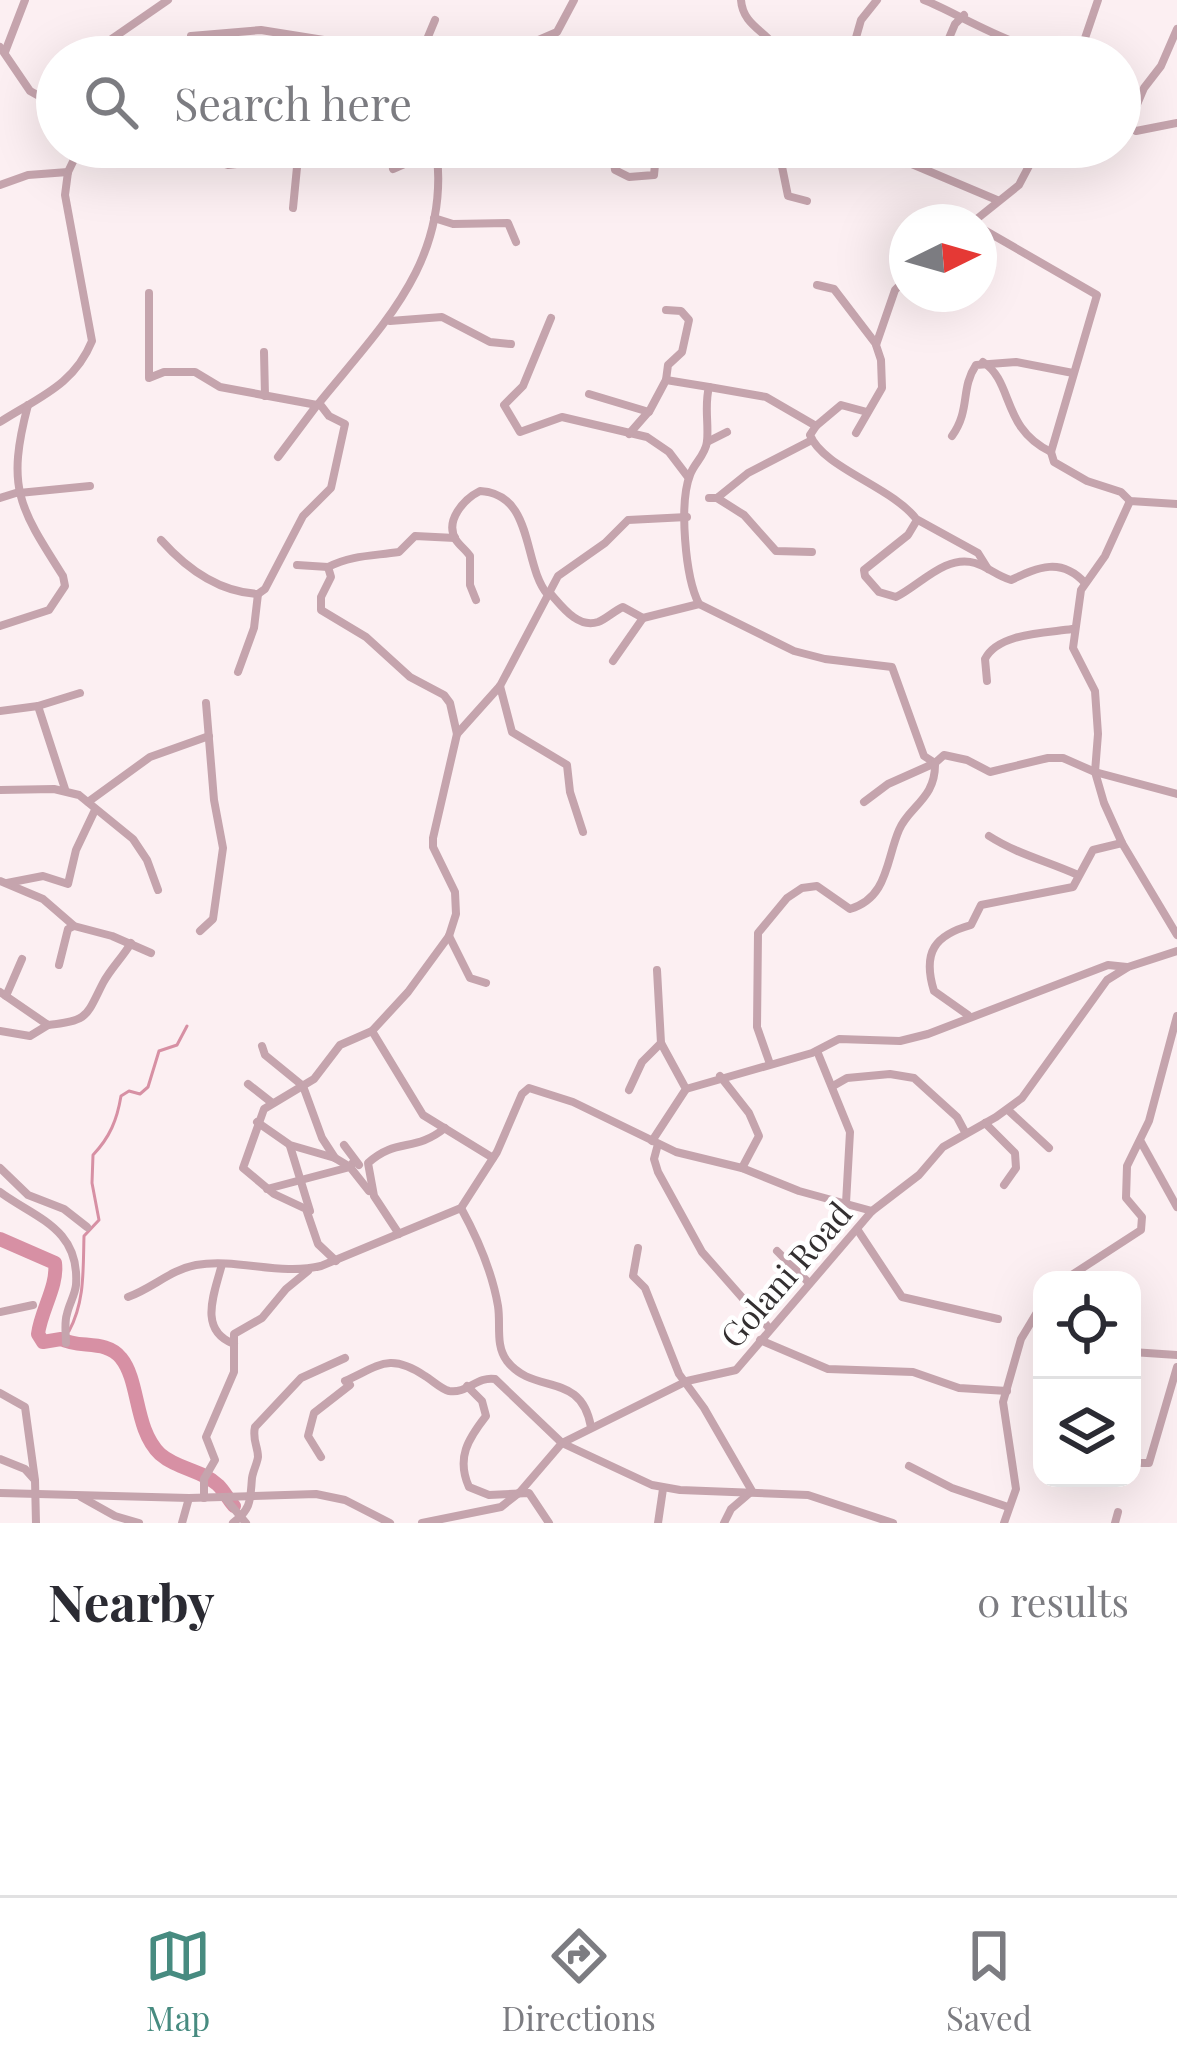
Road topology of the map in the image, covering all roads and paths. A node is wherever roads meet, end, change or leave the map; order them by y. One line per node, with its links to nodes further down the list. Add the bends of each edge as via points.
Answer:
1 (25, 0): 23 (street)
2 (168, 0): 13 (street)
3 (574, 0): 17 (street)
4 (741, 0): 18 (street, via 746,20)
5 (877, 0): 19 (street)
6 (924, 0): 9 (street)
7 (958, 0): 9 (street)
8 (1098, 0): 22 (street)
9 (951, 10): 10 (street)
10 (964, 15): 20 (street); 21 (street)
11 (435, 20): 16 (street)
12 (1177, 29): 24 (street)
13 (117, 36)
14 (191, 36): 15 (street)
15 (299, 36)
16 (429, 36)
17 (548, 36)
18 (767, 36)
19 (856, 36)
20 (950, 36)
21 (1007, 36)
22 (1086, 36)
23 (2, 50): 25 (street)
24 (1141, 93)
25 (36, 95)
26 (1176, 122): 27 (street)
27 (1141, 130)
28 (70, 168): 36 (street)
29 (297, 168): 41 (street)
30 (438, 168): 42 (street)
31 (615, 168): 32 (street, via 629,177 654,175)
32 (655, 168)
33 (782, 168): 39 (street, via 788,196)
34 (921, 168): 38 (street)
35 (1028, 168): 38 (street)
36 (68, 172): 37 (street); 60 (street, via 66,208 92,341 75,373)
37 (0, 185)
38 (997, 200): 40 (street)
39 (807, 201)
40 (993, 204)
41 (293, 208)
42 (434, 218): 44 (street, via 508,223); 50 (street)
43 (997, 236): 55 (street, via 1096,292)
44 (516, 242)
45 (817, 285): 52 (street, via 834,289)
46 (148, 293): 59 (street, via 146,376 196,371 220,387)
47 (889, 307): 52 (street)
48 (666, 310): 56 (street, via 681,310 689,323)
49 (551, 318): 67 (street, via 524,386 504,405 518,430 562,417)
50 (388, 321): 51 (street, via 442,317); 61 (street)
51 (511, 344)
52 (876, 345): 63 (street, via 883,384)
53 (264, 352): 59 (street)
54 (983, 362): 55 (street); 69 (street, via 970,374 965,414); 72 (street, via 1023,434)
55 (1073, 373): 72 (street)
56 (666, 380): 57 (street); 62 (street)
57 (709, 387): 65 (street, via 777,401); 71 (street)
58 (589, 394): 62 (street)
59 (265, 396): 61 (street)
60 (28, 403): 64 (street); 76 (street)
61 (318, 404): 73 (street); 89 (street, via 344,424 335,478)
62 (649, 412): 67 (street)
63 (867, 412): 65 (street, via 841,405); 68 (street)
64 (0, 422)
65 (816, 426): 70 (street)
66 (727, 432): 71 (street)
67 (629, 434): 74 (street, via 652,439)
68 (856, 434)
69 (952, 436)
70 (811, 440): 81 (street); 84 (street, via 713,498 744,515 776,550)
71 (707, 442): 74 (street)
72 (1052, 452): 78 (street, via 1063,470)
73 (278, 457)
74 (688, 477): 80 (street)
75 (90, 486): 76 (street)
76 (19, 493): 77 (street); 94 (street, via 65,586 49,610)
77 (0, 498)
78 (1130, 501): 79 (street); 88 (street)
79 (1177, 504)
80 (687, 517): 90 (street, via 628,520); 92 (street)
81 (917, 520): 87 (street, via 978,554); 87 (street, via 864,570 879,592 896,597 945,565 973,562)
82 (454, 538): 86 (street, via 416,536 399,552); 90 (street, via 463,503 480,490 492,492 524,526); 91 (street, via 470,556)
83 (161, 540): 89 (street, via 185,567 238,593)
84 (812, 552)
85 (297, 566): 86 (street)
86 (328, 567): 104 (street, via 321,610 444,694)
87 (988, 570): 88 (street, via 1011,580 1062,566)
88 (1085, 583): 95 (street)
89 (258, 594): 97 (street)
90 (548, 594): 93 (street, via 578,621 601,621 623,607); 99 (street)
91 (476, 600)
92 (698, 604): 93 (street); 106 (street, via 794,651 888,664 924,756)
93 (643, 618): 96 (street)
94 (0, 626)
95 (1072, 629): 98 (street, via 994,647 985,659); 107 (street, via 1095,691)
96 (613, 661)
97 (238, 672)
98 (987, 681)
99 (500, 686): 104 (street); 113 (street, via 512,732 567,765)
100 (80, 693): 102 (street)
101 (206, 704): 105 (street)
102 (38, 706): 103 (street); 109 (street)
103 (0, 711)
104 (457, 734): 122 (street, via 433,838 455,892)
105 (209, 736): 112 (street, via 151,757); 120 (street, via 223,848 213,919)
106 (935, 763): 107 (street, via 954,756 990,772 1063,758); 111 (street); 140 (street, via 868,900 850,909 817,886 802,888 758,933 758,1027)
107 (1095, 772): 110 (street); 115 (street)
108 (0, 790): 109 (street)
109 (65, 790): 112 (street)
110 (1177, 794)
111 (864, 802)
112 (91, 806): 117 (street, via 68,884 44,876); 118 (street, via 137,843)
113 (584, 832)
114 (989, 836): 116 (street)
115 (1122, 843): 116 (street, via 1093,850); 121 (street)
116 (1078, 874): 132 (street, via 1068,890 981,905 971,925 942,935 932,952 934,991)
117 (3, 882): 119 (street, via 48,902)
118 (158, 890)
119 (74, 926): 123 (street); 127 (street)
120 (200, 931)
121 (1177, 935)
122 (449, 936): 130 (street, via 470,978); 136 (street)
123 (131, 943): 125 (street); 134 (street, via 90,1012)
124 (1177, 951): 128 (street, Golani Road)
125 (152, 952)
126 (22, 959): 131 (street)
127 (59, 965)
128 (1128, 967): 132 (street, Golani Road, via 1108,965); 148 (street, Golani Road, via 1091,998 1041,1076)
129 (658, 970): 137 (street)
130 (486, 983)
131 (3, 994): 134 (street)
132 (969, 1016): 139 (street, Golani Road, via 901,1041 845,1038)
133 (1177, 1016): 153 (street)
134 (48, 1025): 135 (street, via 30,1036)
135 (0, 1031)
136 (372, 1031): 143 (street, via 340,1046); 151 (street, via 413,1102)
137 (661, 1043): 145 (street); 146 (street)
138 (262, 1046): 143 (street)
139 (817, 1051): 140 (street, Golani Road); 144 (street)
140 (770, 1064): 141 (street, Golani Road)
141 (720, 1076): 145 (street, Golani Road); 161 (street, via 759,1136)
142 (248, 1084): 147 (street)
143 (303, 1086): 147 (street); 159 (street, via 318,1128)
144 (833, 1086): 152 (street, via 847,1078 914,1078); 168 (street, via 850,1132)
145 (686, 1089): 154 (street)
146 (629, 1090)
147 (271, 1102): 149 (street)
148 (1008, 1110): 150 (street, Golani Road); 157 (street)
149 (257, 1122): 155 (street); 165 (street, via 243,1168)
150 (985, 1123): 152 (street, Golani Road); 163 (street, via 1015,1153)
151 (445, 1128): 158 (street); 164 (street, via 423,1145 395,1146 372,1159)
152 (965, 1132): 171 (street, Golani Road)
153 (1140, 1141): 170 (street); 181 (street, via 1125,1192 1141,1230)
154 (655, 1143): 158 (street, via 530,1088); 161 (street); 188 (street, via 658,1172 702,1252)
155 (290, 1145): 159 (street); 162 (street)
156 (344, 1145): 159 (street)
157 (1049, 1148)
158 (493, 1158): 169 (street)
159 (346, 1163): 162 (street); 164 (street); 167 (street)
160 (0, 1168): 173 (street, via 28,1195)
161 (742, 1168): 168 (street)
162 (298, 1178): 165 (street); 172 (street)
163 (1004, 1185)
164 (370, 1186): 167 (street)
165 (267, 1190): 172 (street)
166 (0, 1192): 190 (street, via 50,1221 70,1253 76,1283)
167 (374, 1196): 175 (street)
168 (847, 1203): 171 (street)
169 (461, 1208): 175 (street); 200 (street, via 486,1257 502,1355 522,1376 567,1389)
170 (1177, 1208)
171 (872, 1211): 174 (street, Golani Road)
172 (310, 1213): 178 (street, via 318,1244)
173 (87, 1227)
174 (857, 1229): 182 (street, Golani Road); 186 (street, via 902,1297)
175 (399, 1234): 178 (street)
176 (638, 1248): 196 (street, via 633,1276)
177 (777, 1251): 182 (street)
178 (336, 1262): 180 (street)
179 (222, 1264): 180 (street); 183 (street, via 178,1270); 191 (street, via 211,1317 221,1339)
180 (312, 1268): 191 (street, via 262,1318 238,1330)
181 (1078, 1271)
182 (809, 1283): 188 (street, Golani Road)
183 (128, 1298)
184 (34, 1305): 185 (street)
185 (0, 1312)
186 (998, 1319)
187 (1033, 1319): 198 (street)
188 (769, 1328): 189 (street, Golani Road)
189 (760, 1340): 196 (street, Golani Road, via 730,1373); 198 (street, via 828,1369 913,1372)
190 (66, 1343)
191 (234, 1344): 215 (street, via 234,1372 206,1437 215,1460)
192 (1141, 1353): 193 (street)
193 (1177, 1355)
194 (345, 1358): 213 (street, via 301,1378 255,1427)
195 (1177, 1367): 204 (street, via 1148,1463)
196 (687, 1382): 200 (street, Golani Road); 208 (street)
197 (467, 1386): 201 (street, via 495,1378); 202 (street, via 447,1390 386,1361 314,1413 308,1436); 210 (street, via 486,1416 464,1452 465,1481 481,1494)
198 (1006, 1391): 217 (street, via 1016,1489)
199 (0, 1393): 206 (street, via 24,1406)
200 (591, 1426): 201 (street, Golani Road)
201 (562, 1443): 207 (street); 210 (street, Golani Road)
202 (321, 1457)
203 (0, 1459): 206 (street)
204 (1141, 1463)
205 (909, 1466): 217 (street)
206 (35, 1480): 211 (street)
207 (663, 1488): 208 (street); 228 (street)
208 (752, 1491): 229 (street); 230 (street, via 817,1497)
209 (0, 1492): 211 (street)
210 (520, 1492): 219 (street, Golani Road); 227 (street, via 532,1495)
211 (36, 1493): 212 (street); 222 (street)
212 (76, 1494): 214 (street); 220 (street)
213 (253, 1496): 216 (street); 221 (street); 225 (street, via 329,1495)
214 (189, 1498): 215 (street); 224 (street)
215 (204, 1498): 216 (street)
216 (225, 1498): 221 (street)
217 (1008, 1508): 231 (street)
218 (1118, 1512): 232 (street)
219 (489, 1517): 226 (street, Golani Road)
220 (114, 1519): 223 (street)
221 (240, 1521)
222 (36, 1523)
223 (140, 1523)
224 (182, 1523)
225 (390, 1523)
226 (422, 1523)
227 (549, 1523)
228 (658, 1523)
229 (724, 1523)
230 (893, 1523)
231 (1004, 1523)
232 (1115, 1523)

